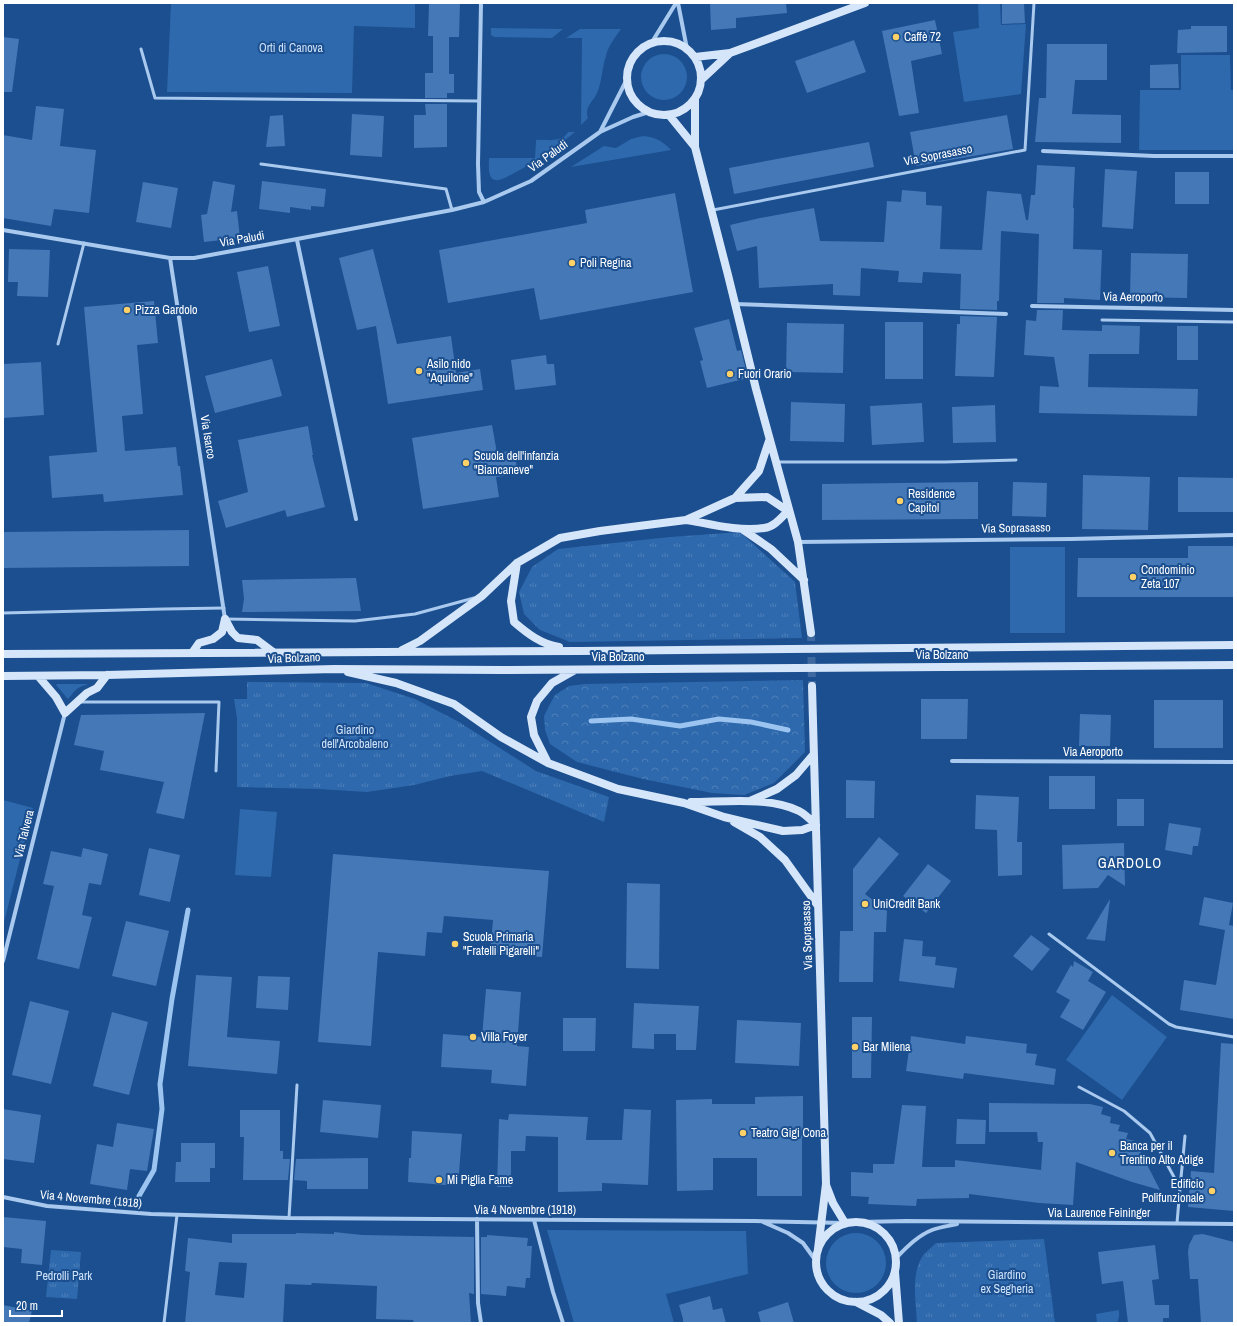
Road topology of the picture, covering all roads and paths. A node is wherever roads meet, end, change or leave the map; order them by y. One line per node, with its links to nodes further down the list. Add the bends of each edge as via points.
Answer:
1 (481, 3): 13 (street)
2 (677, 3): 5 (street); 6 (street)
3 (865, 3): 8 (main road)
4 (1034, 3): 23 (lane, Via Soprasasso, via 1025,150)
5 (652, 42): 6 (main road, via 676,42); 11 (main road, via 632,57 627,68)
6 (688, 49): 9 (main road)
7 (141, 50): 13 (lane, via 155,98)
8 (730, 53): 9 (main road); 10 (main road)
9 (695, 57): 10 (main road, via 700,68)
10 (701, 80): 12 (main road)
11 (626, 81): 14 (main road, via 633,100); 16 (street, Via Paludi)
12 (695, 99): 15 (main road, via 678,113); 17 (main road)
13 (479, 101): 21 (street, via 478,164 480,192)
14 (649, 112): 15 (main road); 16 (street, Via Paludi)
15 (669, 115): 17 (main road)
16 (600, 132): 21 (street, Via Paludi, via 531,181)
17 (695, 148): 23 (main road)
18 (1043, 151): 19 (street, via 1154,156)
19 (1234, 156)
20 (261, 164): 22 (lane, via 446,189)
21 (484, 202): 22 (street, Via Paludi)
22 (452, 210): 25 (street, Via Paludi)
23 (711, 210): 28 (main road)
24 (3, 230): 26 (street, Via Paludi)
25 (297, 240): 27 (street, Via Paludi, via 194,258); 40 (street)
26 (84, 243): 27 (street, Via Paludi); 34 (lane)
27 (170, 258): 48 (street, Via Isarco)
28 (735, 304): 31 (street); 35 (main road)
29 (1032, 306): 30 (street, Via Aeroporto)
30 (1234, 310)
31 (1006, 314)
32 (1102, 320): 33 (lane)
33 (1234, 322)
34 (58, 344)
35 (769, 440): 37 (main road); 38 (main road, via 759,471)
36 (1016, 460): 37 (lane)
37 (775, 462): 39 (main road)
38 (735, 498): 39 (main road, via 767,497); 41 (main road)
39 (788, 511): 42 (main road, via 778,522 764,528); 44 (main road)
40 (356, 519)
41 (686, 520): 42 (main road); 45 (main road, via 560,538)
42 (742, 529): 46 (main road, via 771,549)
43 (1234, 535): 44 (street, Via Soprasasso)
44 (798, 542): 46 (main road)
45 (517, 563): 47 (main road); 54 (main road, via 511,601 514,622 528,635 547,645)
46 (804, 580): 51 (main road)
47 (482, 596): 50 (lane, via 415,614 355,621); 53 (main road, via 420,641)
48 (224, 608): 49 (lane); 50 (street, Via Isarco)
49 (3, 613)
50 (225, 619): 55 (main road, via 238,638 257,640); 56 (main road, via 222,632 214,639 199,643)
51 (811, 633)
52 (1234, 645): 54 (main road, Via Bolzano)
53 (400, 651): 54 (main road, Via Bolzano); 55 (main road, Via Bolzano)
54 (580, 651)
55 (273, 652): 56 (main road, Via Bolzano)
56 (192, 653): 57 (main road, Via Bolzano)
57 (3, 654)
58 (1234, 666): 60 (main road, Via Bolzano)
59 (334, 669): 60 (main road, Via Bolzano); 61 (main road, Via Bolzano); 70 (main road, via 396,683 454,704 501,737)
60 (576, 669): 70 (main road, via 552,683 537,701 531,717 534,735)
61 (107, 675): 63 (main road, Via Bolzano); 65 (main road, via 97,688)
62 (3, 676): 63 (main road, Via Bolzano)
63 (38, 676): 66 (main road, via 56,697)
64 (812, 686): 67 (main road, Via Soprasasso)
65 (76, 702): 66 (main road); 71 (lane, via 219,702)
66 (65, 713): 78 (street, Via Talvera)
67 (813, 755): 72 (main road, via 796,775 777,789); 75 (main road, Via Soprasasso)
68 (952, 762): 69 (street, Via Aeroporto)
69 (1234, 762)
70 (548, 763): 73 (main road, via 618,788)
71 (216, 772)
72 (749, 801): 73 (main road); 75 (main road, via 775,803 800,811)
73 (684, 802): 74 (main road)
74 (724, 817): 75 (main road, via 783,831 802,830); 76 (main road, via 760,838 785,860)
75 (816, 825): 76 (main road, Via Soprasasso)
76 (818, 906): 83 (main road, Via Soprasasso)
77 (1049, 934): 79 (lane, via 1169,1024)
78 (3, 961)
79 (1234, 1037)
80 (297, 1085): 87 (lane)
81 (1079, 1087): 84 (lane, via 1124,1110 1150,1133)
82 (1185, 1136): 84 (lane)
83 (826, 1184): 91 (main road, Via Soprasasso); 94 (main road, Via Soprasasso)
84 (1180, 1188): 95 (lane)
85 (3, 1197): 86 (street, Via 4 Novembre (1918), via 47,1206)
86 (177, 1215): 87 (street, Via 4 Novembre (1918)); 102 (lane)
87 (289, 1218): 88 (street, Via 4 Novembre (1918))
88 (477, 1219): 89 (street, Via 4 Novembre (1918)); 103 (street, via 478,1303)
89 (534, 1220): 90 (street, Via 4 Novembre (1918)); 104 (street)
90 (761, 1221): 91 (street, Via 4 Novembre (1918)); 99 (street, Via 4 Novembre (1918), via 803,1243)
91 (821, 1222): 94 (street, Via 4 Novembre (1918)); 97 (main road, Via Soprasasso)
92 (859, 1222): 93 (street, Via Laurence Feininger); 94 (main road); 98 (main road, via 881,1231 890,1241)
93 (963, 1222): 95 (street, Via Laurence Feininger); 98 (street, Via Laurence Feininger, via 924,1234)
94 (846, 1223): 97 (main road, via 828,1233)
95 (1177, 1223): 96 (street, Via Laurence Feininger)
96 (1234, 1224)
97 (818, 1249): 99 (main road)
98 (895, 1259): 100 (main road)
99 (816, 1261): 101 (main road, via 817,1273 827,1290 845,1300)
100 (894, 1270): 101 (main road, via 892,1279 884,1290 869,1300); 106 (main road)
101 (855, 1302): 105 (main road, via 881,1315)
102 (164, 1323)
103 (481, 1323)
104 (563, 1323)
105 (890, 1323)
106 (899, 1323)

